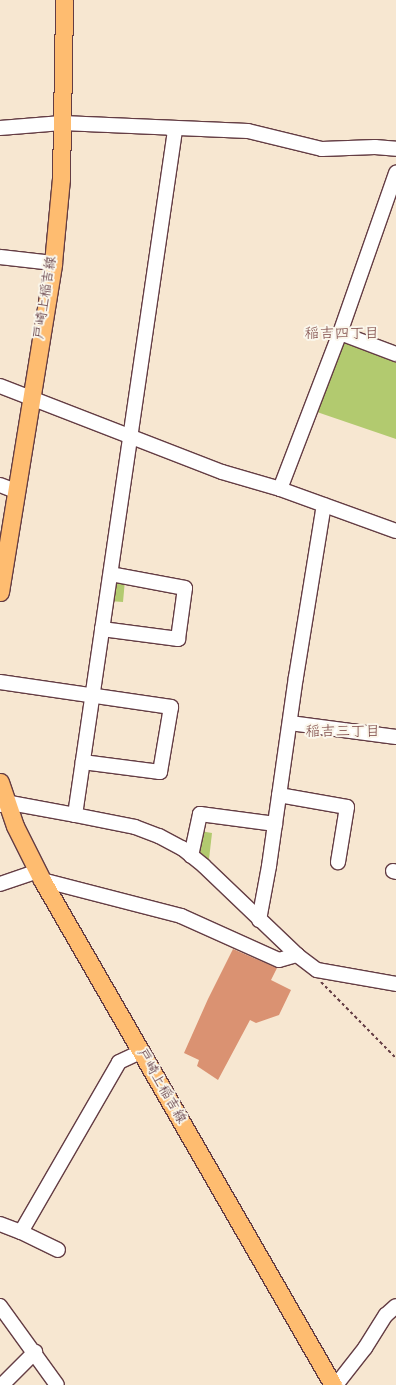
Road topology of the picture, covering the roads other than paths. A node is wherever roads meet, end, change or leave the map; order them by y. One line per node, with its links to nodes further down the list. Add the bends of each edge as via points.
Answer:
1 (64, 0): 2 (main road, 戸崎上稲吉線)
2 (62, 123): 3 (street); 4 (street); 8 (main road, 戸崎上稲吉線)
3 (0, 128)
4 (170, 128): 5 (street, via 248,131 322,149 375,147); 13 (street, via 175,130)
5 (396, 150)
6 (396, 173): 9 (street)
7 (0, 257): 8 (street)
8 (54, 263): 12 (main road, 戸崎上稲吉線)
9 (340, 333): 10 (street); 15 (street)
10 (396, 354)
11 (0, 386): 12 (street)
12 (31, 398): 13 (street); 16 (main road, 戸崎上稲吉線)
13 (129, 437): 15 (street, via 222,472); 20 (street)
14 (0, 485): 16 (street)
15 (280, 489): 17 (street)
16 (16, 491): 19 (main road, 戸崎上稲吉線)
17 (324, 505): 18 (street); 25 (street)
18 (396, 531)
19 (2, 562): 21 (main road, 戸崎上稲吉線)
20 (111, 574): 22 (street); 22 (street, via 185,588 178,639)
21 (0, 592)
22 (102, 628): 24 (street)
23 (0, 682): 24 (street)
24 (92, 695): 27 (street); 27 (street, via 171,707 160,772)
25 (290, 723): 26 (street); 29 (street)
26 (396, 737)
27 (83, 762): 31 (street)
28 (0, 782): 30 (main road, 戸崎上稲吉線)
29 (279, 795): 32 (street); 34 (street, via 347,807)
30 (3, 803): 31 (street); 35 (main road, 戸崎上稲吉線)
31 (75, 814): 33 (street, via 141,829 159,836)
32 (275, 824): 33 (street, via 200,814); 37 (street)
33 (191, 856): 37 (street)
34 (338, 862)
35 (40, 876): 36 (street); 38 (street, via 181,916 279,960); 40 (main road, 戸崎上稲吉線)
36 (0, 884)
37 (259, 920): 38 (street)
38 (297, 955): 39 (street, via 317,970)
39 (396, 984)
40 (140, 1052): 42 (street, via 120,1062); 49 (main road, 戸崎上稲吉線)
41 (0, 1224): 42 (street)
42 (21, 1232): 43 (street)
43 (58, 1250)
44 (0, 1306): 46 (street)
45 (396, 1306): 49 (street, via 386,1315 365,1348)
46 (35, 1352): 47 (street); 48 (street)
47 (2, 1385)
48 (57, 1385)
49 (334, 1385)

